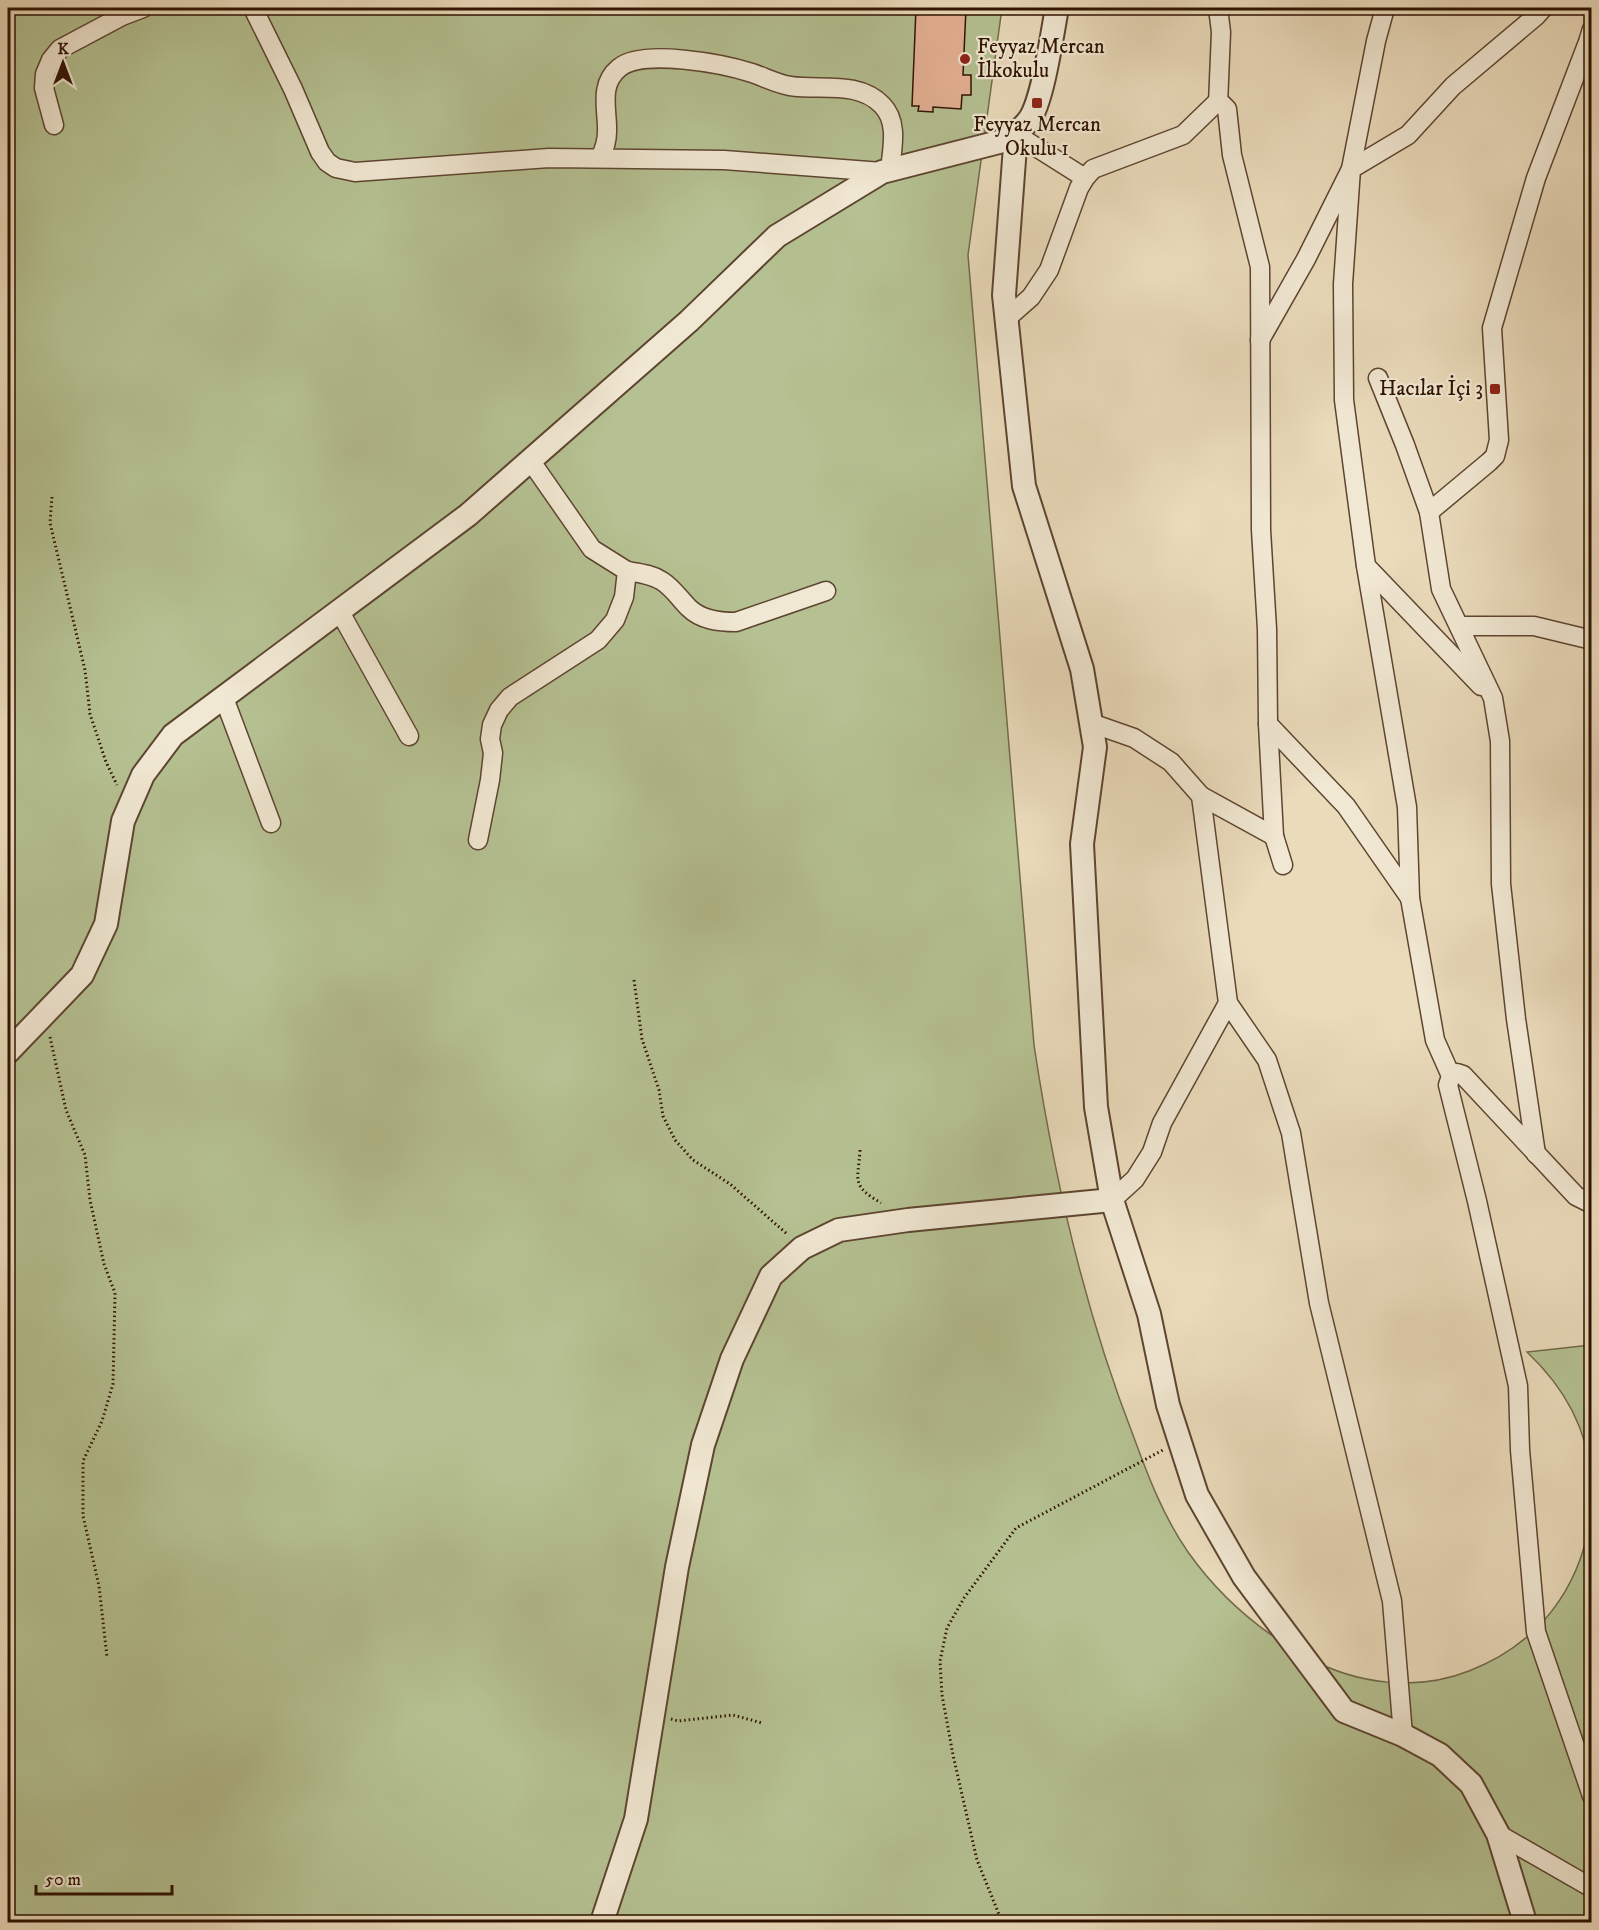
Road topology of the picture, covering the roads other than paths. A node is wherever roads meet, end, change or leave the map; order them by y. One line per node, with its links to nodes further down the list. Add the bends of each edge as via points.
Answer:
1 (143, 8): 9 (street, via 60,49 51,60 44,88)
2 (253, 8): 11 (street, via 320,152 336,168 355,172)
3 (1057, 8): 10 (street, via 1037,103)
4 (1218, 8): 8 (street)
5 (1385, 8): 12 (street)
6 (1543, 8): 12 (street, via 1453,86 1408,135)
7 (1592, 29): 19 (street, via 1536,178 1492,328 1498,448 1489,462)
8 (1218, 104): 14 (street, via 1211,105 1183,135 1104,164); 16 (street, via 1228,113 1232,155 1260,267)
9 (54, 125)
10 (1016, 134): 13 (street, via 999,142); 14 (street); 15 (street, via 1004,295)
11 (600, 158): 13 (street, via 724,160); 13 (street, via 606,145 604,109 610,78 625,63 649,58 700,62 750,72 789,86 851,89 871,97 889,115 893,128)
12 (1351, 169): 16 (street); 20 (street, via 1343,284 1344,400)
13 (886, 171): 18 (street, via 777,236 689,321)
14 (1085, 177): 15 (street, via 1049,270 1031,297)
15 (1006, 319): 28 (street, via 1024,486 1082,669)
16 (1259, 342): 29 (street)
17 (1378, 378): 19 (street)
18 (530, 460): 21 (street, via 592,549); 23 (street, via 468,515)
19 (1429, 512): 24 (street, via 1441,589)
20 (1366, 566): 27 (street); 36 (street, via 1407,807)
21 (627, 571): 22 (street, via 663,582 690,609 721,622 736,622); 34 (street, via 624,597 615,620 598,640 510,697 499,710 492,725 490,780)
22 (826, 591)
23 (340, 612): 26 (street); 30 (street)
24 (1459, 626): 25 (street, via 1534,626); 27 (street)
25 (1592, 640)
26 (224, 698): 32 (street); 38 (street, via 173,735 143,775 123,820 106,924 82,975)
27 (1493, 698): 40 (street, via 1500,741 1501,884)
28 (1091, 723): 31 (street, via 1134,738 1171,762); 41 (street, via 1095,747 1082,844 1096,1107)
29 (1268, 724): 33 (street); 36 (street, via 1346,806)
30 (409, 736)
31 (1201, 796): 33 (street); 37 (street)
32 (271, 823)
33 (1275, 836): 35 (street)
34 (478, 840)
35 (1283, 865)
36 (1410, 898): 39 (street, via 1435,1040)
37 (1228, 1004): 41 (street, via 1162,1123 1152,1152 1135,1179); 43 (street, via 1267,1060 1291,1133 1319,1303 1392,1601)
38 (8, 1052)
39 (1451, 1076): 40 (street, via 1463,1075); 44 (street, via 1448,1085 1518,1386 1536,1632)
40 (1536, 1155): 42 (street, via 1576,1197)
41 (1112, 1200): 43 (street, via 1149,1314 1168,1405 1197,1495 1244,1577 1344,1711); 47 (street, via 839,1230 802,1248 771,1276 732,1359 703,1445 677,1567 636,1819)
42 (1592, 1204)
43 (1403, 1735): 45 (street, via 1440,1755 1470,1784)
44 (1592, 1796)
45 (1498, 1834): 46 (street); 48 (street)
46 (1592, 1888)
47 (602, 1923)
48 (1524, 1923)

